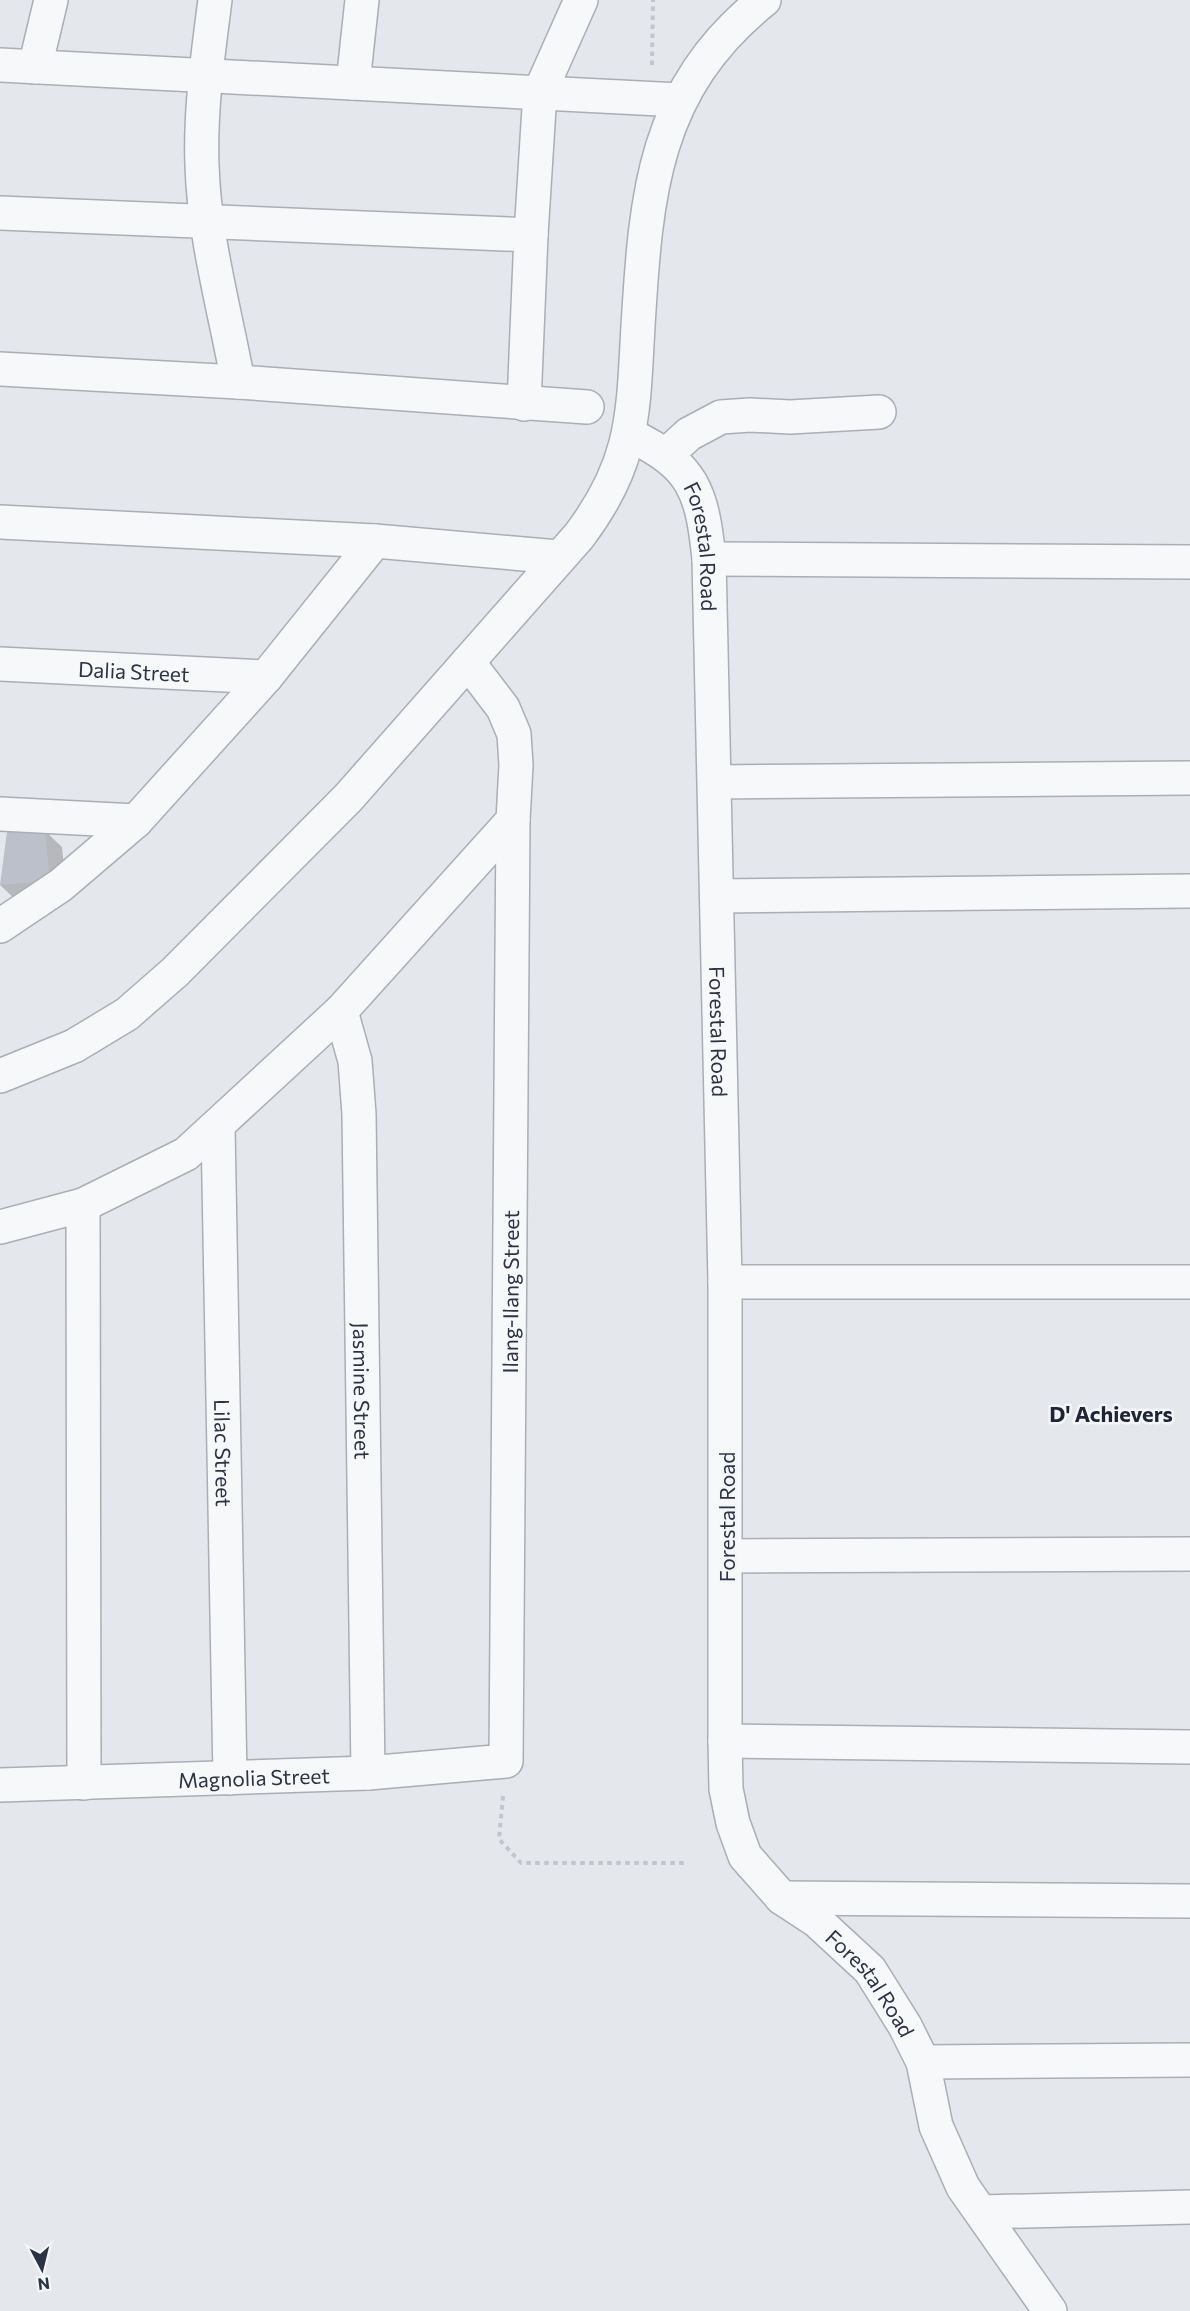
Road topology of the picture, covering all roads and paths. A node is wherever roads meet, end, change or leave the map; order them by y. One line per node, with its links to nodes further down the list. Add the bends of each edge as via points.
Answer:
1 (51, 0): 8 (street)
2 (215, 0): 9 (street)
3 (362, 0): 10 (street)
4 (581, 0): 11 (street)
5 (653, 0): 12 (path)
6 (764, 0): 12 (street)
7 (0, 65): 8 (street)
8 (35, 67): 9 (street)
9 (205, 76): 10 (street); 14 (street, via 202,165)
10 (353, 83): 11 (street)
11 (540, 92): 12 (street); 15 (street)
12 (665, 99): 21 (street, via 646,223)
13 (0, 213): 14 (street)
14 (208, 222): 15 (street); 17 (street)
15 (531, 236): 18 (street)
16 (0, 369): 17 (street)
17 (238, 382): 18 (street)
18 (524, 404): 19 (street)
19 (587, 407)
20 (879, 412): 22 (street, via 721,417 689,434)
21 (630, 435): 22 (street, Forestal Road); 25 (street, via 600,508)
22 (666, 455): 26 (street, Forestal Road, via 679,465 697,492)
23 (0, 522): 24 (street)
24 (375, 541): 25 (street); 30 (street)
25 (558, 557): 28 (street)
26 (709, 559): 27 (street); 32 (street, Forestal Road)
27 (1190, 562)
28 (468, 662): 34 (street, Ilang-Ilang Street, via 503,708 514,734); 40 (street, via 348,798 175,972 127,1014 74,1046)
29 (0, 664): 30 (street, Dalia Street)
30 (266, 677): 35 (street)
31 (1190, 778): 32 (street)
32 (715, 782): 37 (street, Forestal Road)
33 (0, 814): 35 (street)
34 (513, 820): 39 (street); 50 (street, Ilang-Ilang Street)
35 (136, 821): 38 (street, via 61,885)
36 (1190, 891): 37 (street)
37 (717, 896): 44 (street, Forestal Road)
38 (0, 926)
39 (341, 1011): 41 (street); 51 (street, Jasmine Street, via 355,1061 359,1114)
40 (0, 1076)
41 (218, 1127): 42 (street, via 186,1154); 52 (street, Lilac Street)
42 (83, 1205): 43 (street); 53 (street)
43 (0, 1227)
44 (725, 1282): 45 (street); 47 (street, Forestal Road)
45 (1190, 1282)
46 (1190, 1554): 47 (street)
47 (726, 1556): 48 (street, Forestal Road)
48 (724, 1741): 49 (street); 56 (street, Forestal Road, via 726,1789 745,1856)
49 (1190, 1747)
50 (506, 1761): 51 (street, Magnolia Street); 55 (path, via 499,1839 521,1863)
51 (368, 1773): 52 (street, Magnolia Street)
52 (230, 1778): 53 (street, Magnolia Street)
53 (84, 1783): 54 (street, Magnolia Street)
54 (0, 1785)
55 (685, 1863)
56 (782, 1898): 57 (street); 59 (street, Forestal Road, via 817,1921 870,1970)
57 (1190, 1901)
58 (1190, 2060): 59 (street)
59 (922, 2062): 61 (street, Forestal Road, via 936,2126 963,2187)
60 (1190, 2207): 61 (street)
61 (981, 2212): 62 (street, Forestal Road)
62 (1050, 2311)

